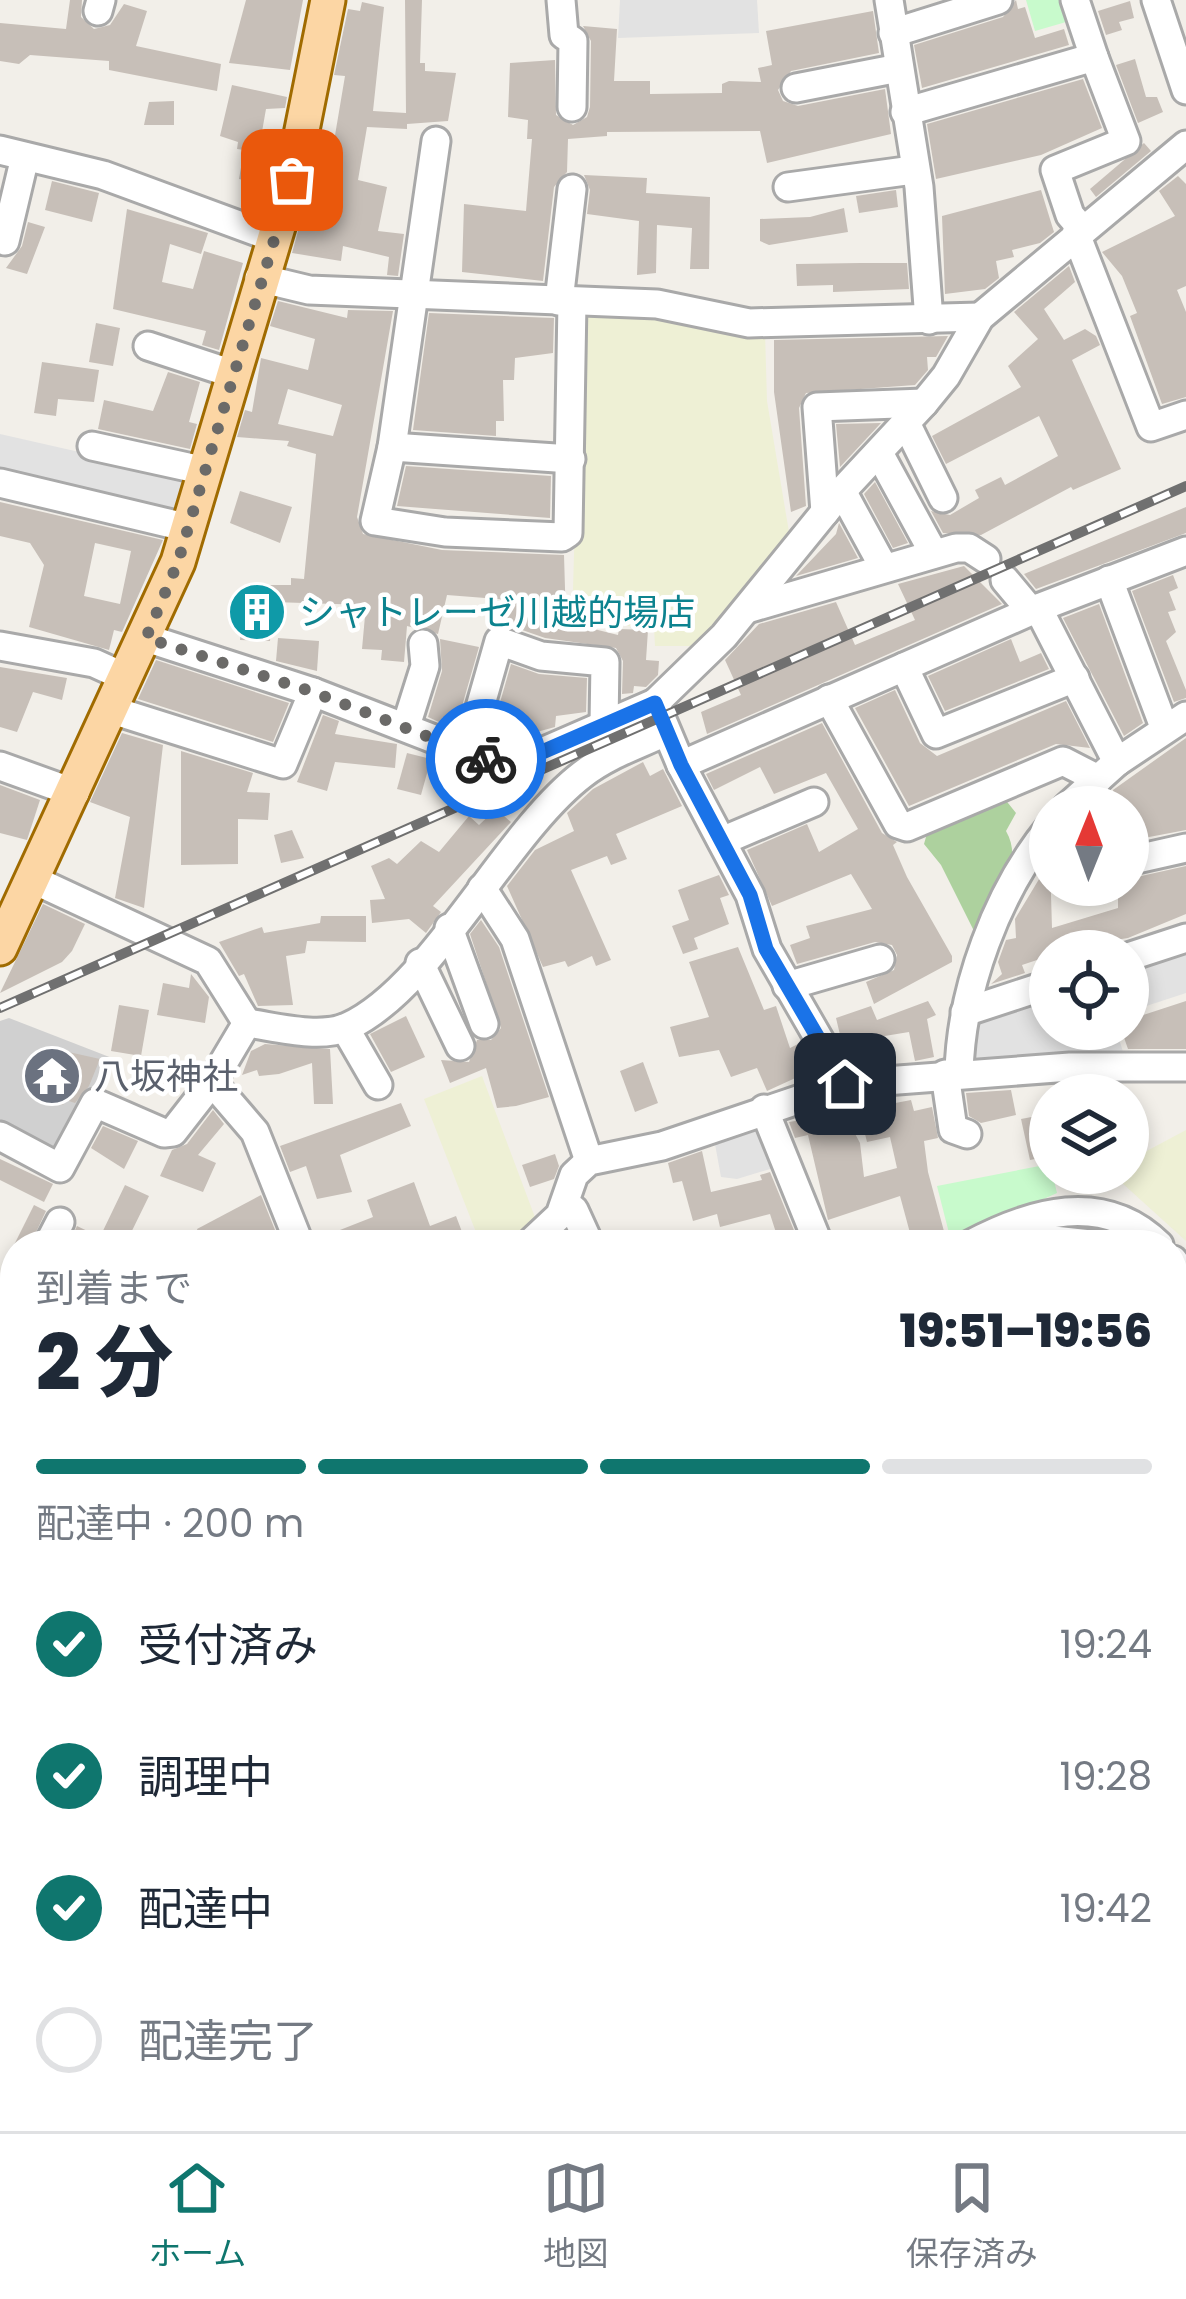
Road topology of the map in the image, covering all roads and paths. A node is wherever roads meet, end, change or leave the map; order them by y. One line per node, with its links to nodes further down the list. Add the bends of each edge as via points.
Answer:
1 (328, 0): 21 (main road, via 308,118)
2 (561, 0): 12 (street, via 564,35 573,41)
3 (889, 0): 7 (street)
4 (998, 0): 7 (street)
5 (1075, 0): 8 (street)
6 (1156, 0): 11 (street)
7 (893, 33): 9 (street)
8 (1094, 57): 13 (street); 20 (street, via 1126,141 1055,170)
9 (899, 68): 10 (street); 13 (street)
10 (796, 88)
11 (1186, 90)
12 (572, 107)
13 (905, 112): 17 (street)
14 (436, 141): 24 (street)
15 (12, 153): 21 (street, via 103,176); 22 (street)
16 (1182, 156): 20 (street)
17 (913, 170): 18 (street); 27 (street)
18 (788, 188)
19 (572, 189): 25 (street)
20 (1079, 232): 26 (street); 31 (street, via 1150,427)
21 (274, 238): 23 (main road)
22 (5, 241)
23 (259, 278): 24 (street, via 309,290); 29 (main road)
24 (416, 291): 25 (street); 33 (street)
25 (565, 301): 27 (street, via 656,304 749,323); 35 (street)
26 (980, 316): 27 (street); 30 (street)
27 (929, 320)
28 (148, 346): 29 (street)
29 (233, 374): 36 (main road)
30 (915, 413): 34 (street); 38 (street); 39 (street, via 817,407)
31 (1186, 415)
32 (92, 446): 36 (street)
33 (392, 448): 35 (street); 35 (street, via 375,521 445,532 562,537)
34 (879, 453): 39 (street); 42 (street)
35 (571, 459)
36 (206, 471): 40 (main road)
37 (0, 483): 40 (street)
38 (944, 498)
39 (833, 502): 43 (street); 45 (street)
40 (189, 528): 47 (main road)
41 (1186, 551): 44 (street)
42 (934, 554): 43 (street); 46 (street, via 962,548)
43 (884, 568): 45 (street)
44 (1109, 580): 46 (street); 57 (street)
45 (747, 609): 55 (street)
46 (1035, 609): 50 (street); 52 (street)
47 (146, 638): 51 (main road); 53 (street)
48 (423, 644): 59 (street, via 425,666)
49 (0, 646): 51 (street, via 94,663)
50 (904, 667): 52 (street, via 936,734); 54 (street)
51 (128, 678): 56 (main road)
52 (1075, 678): 64 (street)
53 (313, 692): 56 (street, via 283,764); 59 (street)
54 (829, 700): 62 (street); 64 (street, via 898,824 907,827 1063,761)
55 (655, 703): 58 (street); 60 (street)
56 (112, 710): 66 (main road)
57 (1175, 722): 64 (street)
58 (604, 724): 61 (street, via 517,763); 61 (street, via 605,662 541,656 499,641)
59 (406, 725): 61 (street)
60 (665, 732): 62 (street); 73 (street, via 584,773)
61 (467, 753)
62 (681, 765): 68 (street)
63 (0, 766): 66 (street)
64 (1107, 771): 65 (street)
65 (1090, 786)
66 (75, 793): 72 (main road)
67 (814, 802): 68 (street)
68 (722, 841): 80 (street)
69 (1186, 848): 71 (street)
70 (1029, 853): 82 (street)
71 (1149, 856)
72 (34, 880): 76 (main road); 83 (street, via 208,961)
73 (482, 887): 74 (street); 95 (street, via 515,939)
74 (448, 928): 79 (street); 84 (street)
75 (1186, 938): 77 (street)
76 (0, 948)
77 (1149, 950)
78 (880, 959): 80 (street)
79 (420, 963): 85 (street); 86 (street)
80 (787, 986): 91 (street)
81 (1029, 990): 82 (street)
82 (965, 1012): 88 (street)
83 (247, 1023): 85 (street); 89 (street)
84 (484, 1024)
85 (345, 1028): 90 (street)
86 (460, 1046)
87 (1186, 1066): 88 (street)
88 (952, 1074): 91 (street); 93 (street, via 953,1129)
89 (212, 1082): 94 (street, via 188,1118 164,1133 92,1104 65,1167); 97 (street, via 255,1132)
90 (378, 1084)
91 (845, 1084): 92 (street)
92 (764, 1109): 95 (street); 100 (street)
93 (967, 1134)
94 (0, 1136)
95 (590, 1161): 96 (street, via 574,1175)
96 (565, 1204): 98 (street); 99 (street)
97 (293, 1230)
98 (542, 1230)
99 (583, 1230)
100 (813, 1230)
101 (1000, 1230): 102 (street, via 1098,1210)
102 (1139, 1230)

